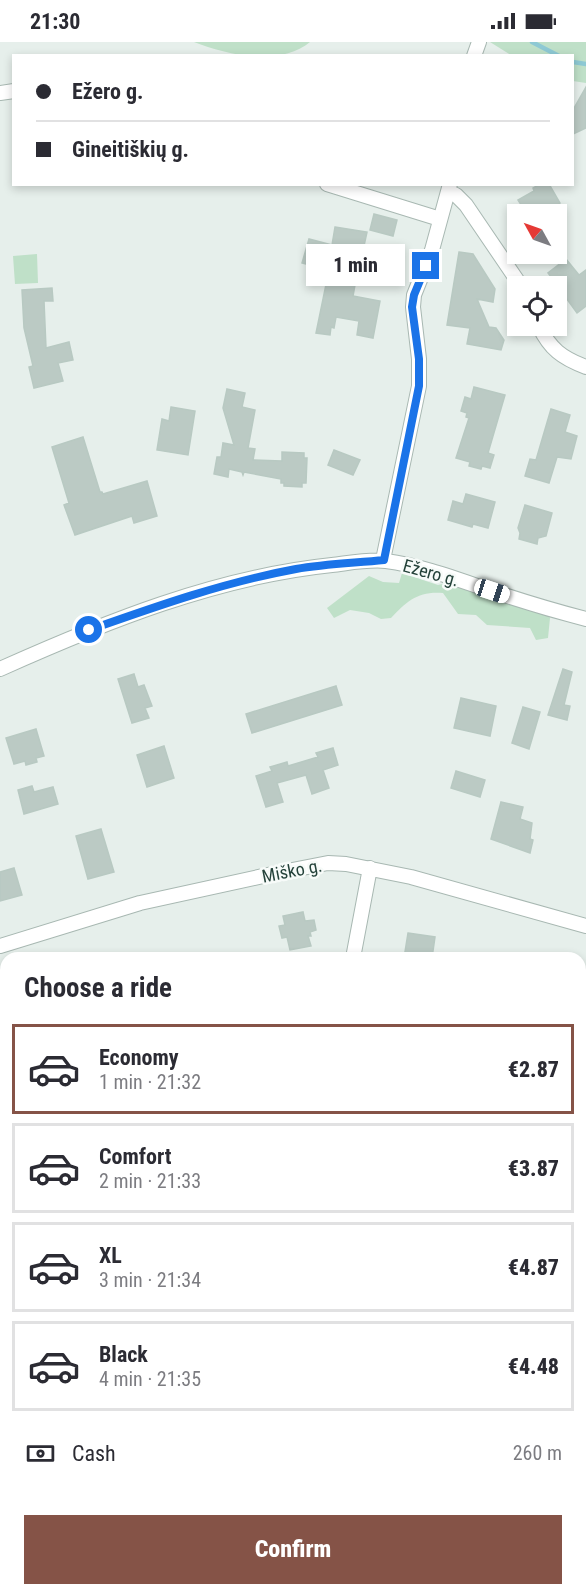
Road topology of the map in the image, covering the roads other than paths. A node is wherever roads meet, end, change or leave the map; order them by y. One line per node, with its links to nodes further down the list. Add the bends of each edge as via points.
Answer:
1 (333, 186): 3 (street)
2 (449, 188): 3 (street); 4 (street, via 466,205)
3 (440, 219): 7 (street, via 412,307 419,386)
4 (514, 276)
5 (544, 336): 6 (street, via 559,353)
6 (586, 367)
7 (384, 560): 8 (street, Ežero g.); 9 (street, Ežero g., via 297,569 231,584 89,630)
8 (586, 619)
9 (0, 669)
10 (370, 868): 11 (street, Miško g.); 12 (street, Miško g., via 328,864 277,873 140,903); 13 (street)
11 (586, 926)
12 (0, 946)
13 (353, 952)

